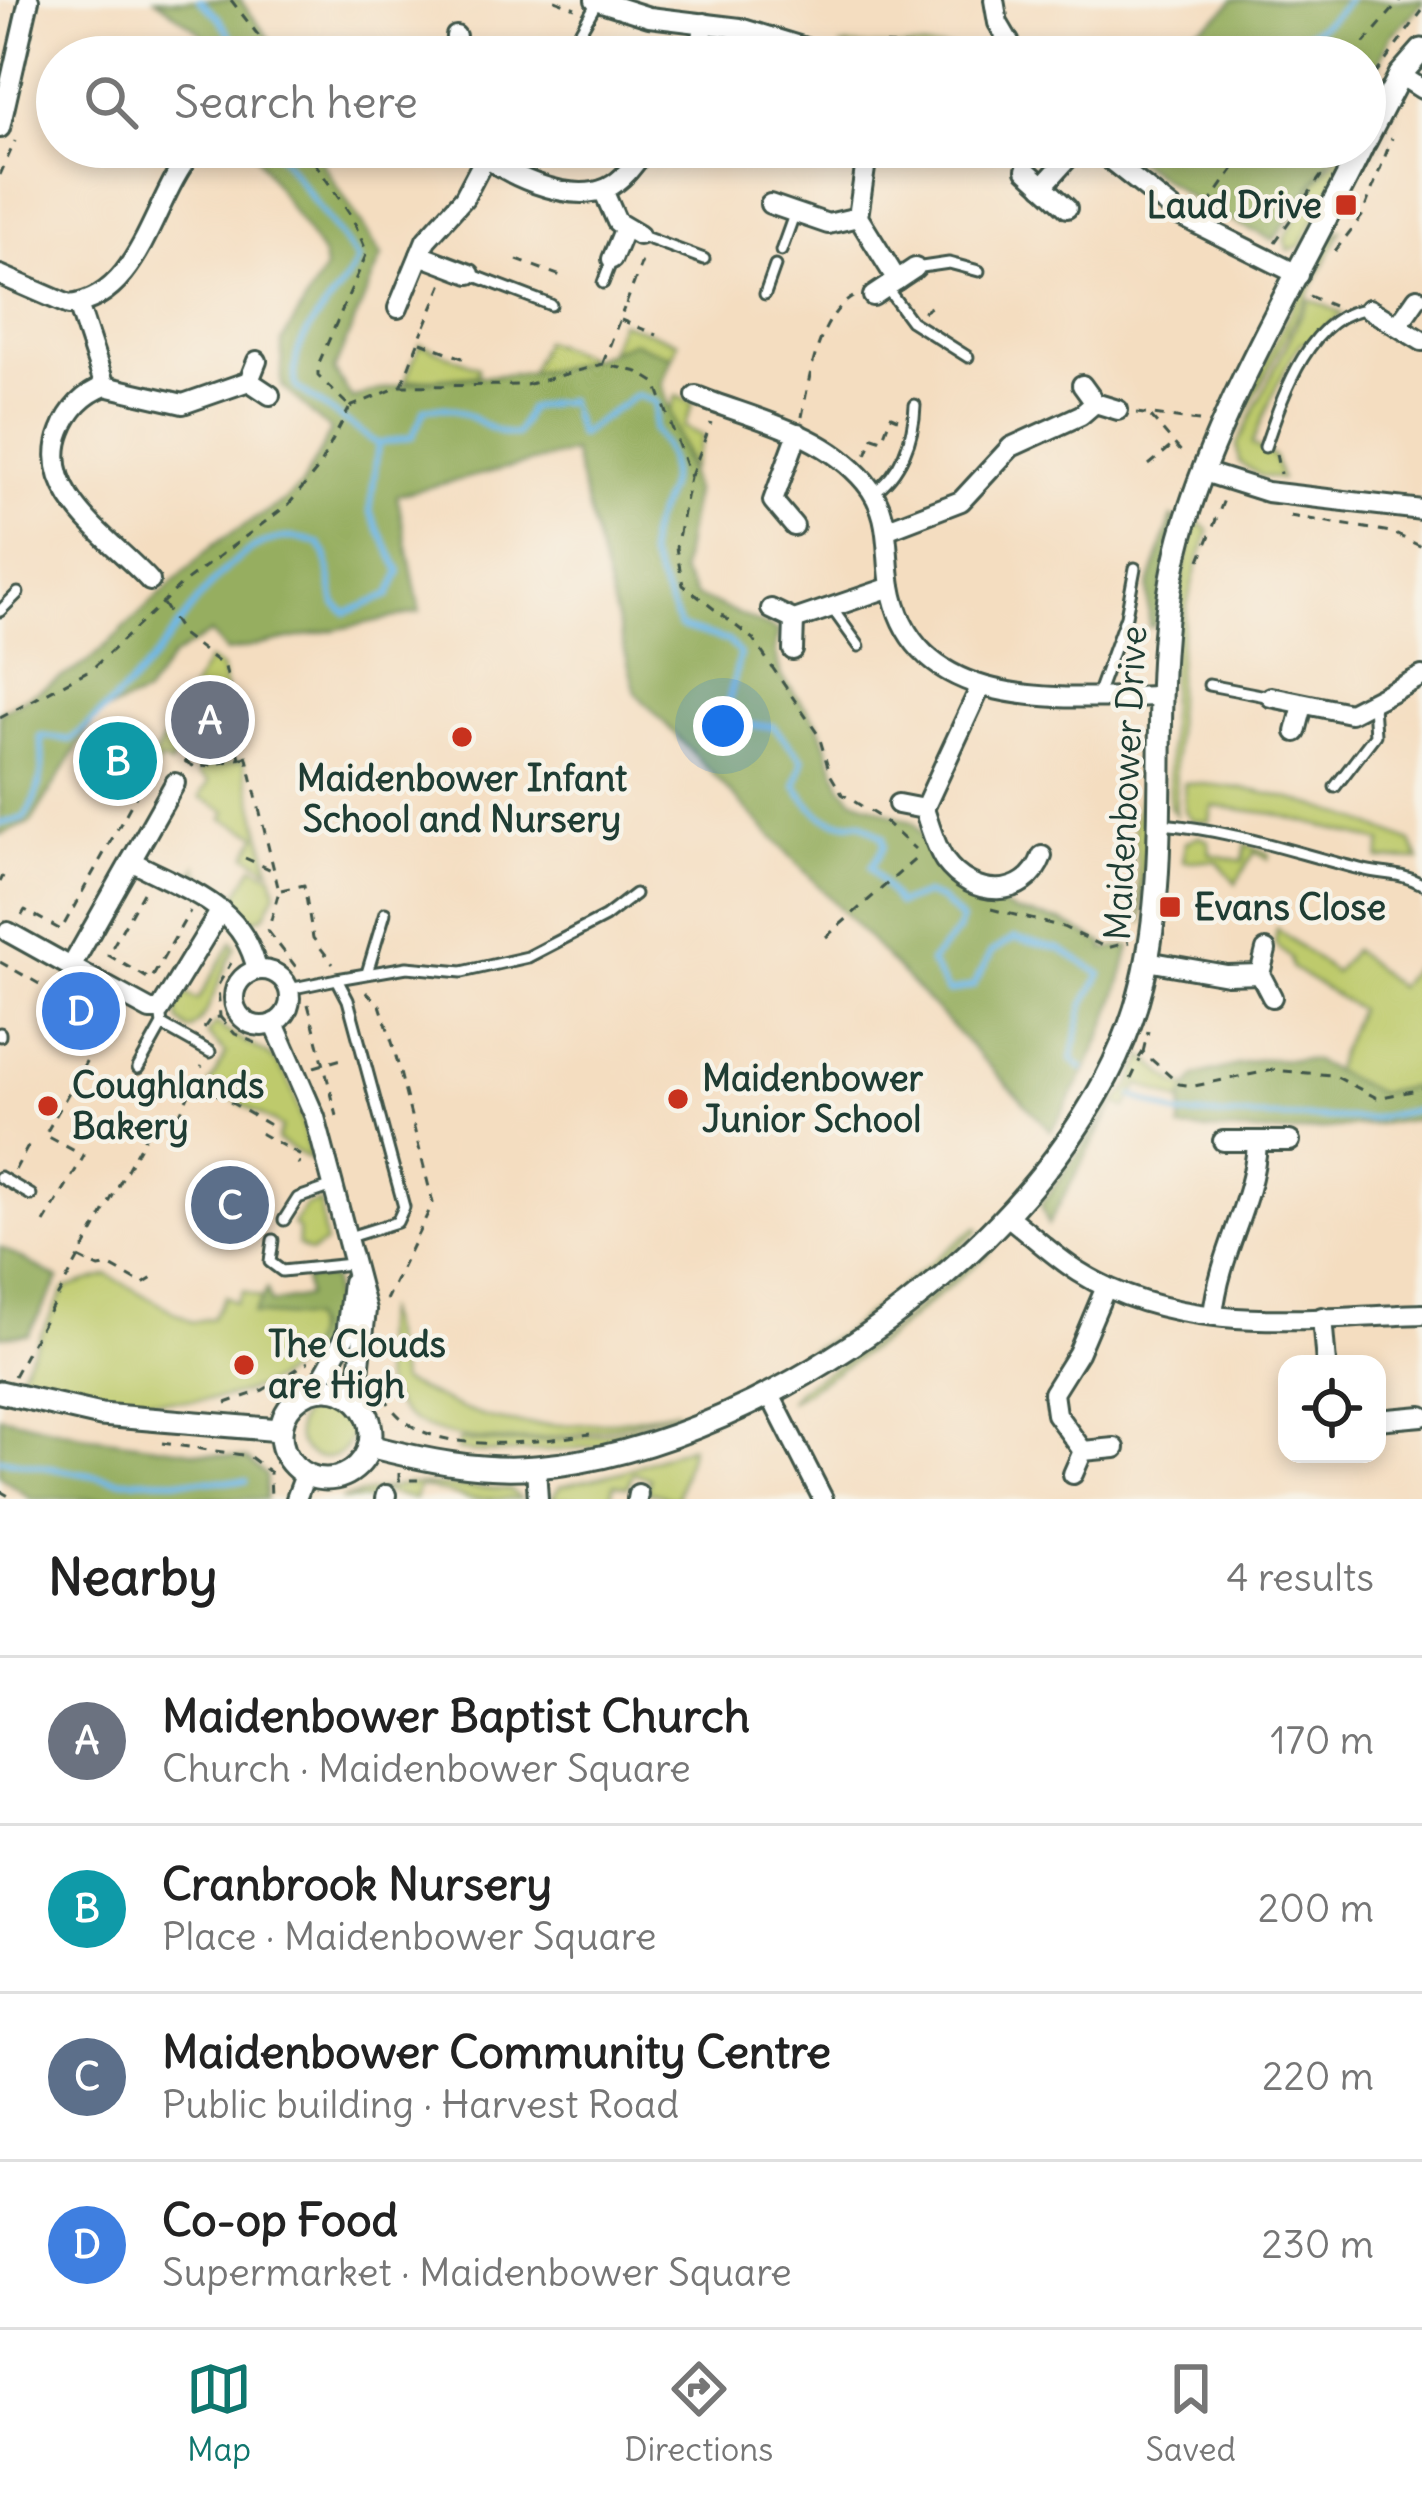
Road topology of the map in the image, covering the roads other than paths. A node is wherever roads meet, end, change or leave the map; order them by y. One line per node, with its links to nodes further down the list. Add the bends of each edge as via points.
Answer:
1 (29, 0): 13 (street)
2 (596, 0): 4 (street); 5 (lane)
3 (994, 0): 8 (street)
4 (704, 23): 6 (street); 7 (street)
5 (578, 36)
6 (702, 36)
7 (780, 36)
8 (1005, 36)
9 (1422, 50): 10 (street, Maidenbower Drive)
10 (1400, 75): 11 (street); 12 (street, Maidenbower Drive)
11 (1422, 89)
12 (1386, 102)
13 (0, 128)
14 (187, 168): 44 (street, via 122,275)
15 (474, 168): 31 (street, via 464,198)
16 (512, 168): 24 (street, via 556,188)
17 (626, 168): 24 (street)
18 (865, 168): 28 (street)
19 (1059, 168): 23 (street)
20 (1120, 168): 40 (street, via 1180,216)
21 (1354, 168): 40 (street, Maidenbower Drive)
22 (1026, 170): 23 (street)
23 (1043, 186): 26 (street)
24 (603, 190): 29 (street)
25 (770, 204): 27 (street)
26 (1067, 208)
27 (794, 215): 28 (street, via 828,224); 30 (lane)
28 (858, 217): 41 (street)
29 (631, 232): 32 (street); 33 (lane)
30 (781, 250)
31 (420, 254): 37 (street); 46 (street)
32 (612, 259): 39 (lane)
33 (704, 260)
34 (776, 266): 42 (lane)
35 (915, 268): 36 (lane, via 949,263); 41 (street)
36 (979, 271)
37 (470, 274): 45 (lane)
38 (0, 275): 44 (street, via 58,303)
39 (603, 283)
40 (1303, 285): 62 (street, Maidenbower Drive)
41 (885, 288): 50 (lane, via 911,321)
42 (765, 294)
43 (1417, 298): 48 (street)
44 (78, 304): 54 (street)
45 (551, 305)
46 (398, 308)
47 (1360, 311): 48 (street); 61 (lane, via 1311,347)
48 (1400, 324): 49 (street)
49 (1422, 341)
50 (968, 357)
51 (257, 361): 52 (street)
52 (249, 381): 54 (street, via 167,404); 55 (street)
53 (1082, 385): 57 (street)
54 (105, 386): 67 (street, via 64,423 55,467 65,493 143,574)
55 (270, 395)
56 (696, 396): 60 (street)
57 (1095, 403): 59 (street); 66 (street, via 1011,447 961,502)
58 (915, 405): 63 (lane, via 896,474)
59 (1118, 410)
60 (798, 434): 63 (street, via 854,470); 65 (street, via 773,501)
61 (1265, 447)
62 (1197, 466): 64 (street, via 1288,496); 80 (street, Maidenbower Drive, via 1173,568)
63 (873, 493): 66 (street)
64 (1422, 510)
65 (794, 526)
66 (888, 529): 69 (street)
67 (152, 553)
68 (1135, 568): 82 (lane)
69 (891, 587): 71 (street); 79 (street, via 916,638)
70 (18, 593): 73 (lane)
71 (831, 606): 74 (street); 75 (lane)
72 (771, 609): 74 (street)
73 (0, 611)
74 (794, 620): 76 (street)
75 (859, 646)
76 (793, 650)
77 (1422, 676): 84 (street)
78 (1209, 686): 81 (lane)
79 (980, 688): 82 (street); 89 (street)
80 (1159, 696): 82 (street); 90 (street, Maidenbower Drive)
81 (1271, 697): 83 (street)
82 (1096, 698)
83 (1303, 705): 84 (street, via 1340,713); 85 (street)
84 (1366, 708): 87 (lane, via 1375,735)
85 (1296, 732)
86 (179, 775): 92 (street)
87 (1335, 787)
88 (898, 804): 89 (street)
89 (924, 808): 91 (street, via 948,865 977,886 1020,886)
90 (1157, 824): 93 (lane, via 1275,841); 99 (street, Maidenbower Drive)
91 (1042, 856)
92 (131, 861): 95 (street); 100 (street)
93 (1422, 884)
94 (635, 894): 102 (lane, via 528,957 462,972)
95 (221, 910): 101 (street, via 248,938); 107 (street)
96 (386, 914): 102 (lane)
97 (12, 928): 100 (street)
98 (1265, 950): 103 (street)
99 (1148, 961): 103 (street); 117 (street, Maidenbower Drive, via 1131,1051)
100 (71, 967): 107 (street)
101 (257, 970): 105 (street); 108 (street, via 236,987 235,1006 246,1021)
102 (367, 973): 104 (lane)
103 (1260, 974): 106 (street)
104 (337, 979): 105 (lane); 119 (lane, via 404,1207 397,1222)
105 (296, 988): 108 (street)
106 (1272, 997)
107 (161, 1017): 109 (lane); 110 (lane)
108 (274, 1023): 115 (street, via 299,1072)
109 (209, 1052)
110 (138, 1067)
111 (1223, 1141): 113 (street)
112 (1290, 1141): 113 (street)
113 (1257, 1144): 124 (street, via 1251,1188 1222,1255)
114 (4, 1179): 116 (lane)
115 (333, 1186): 118 (lane, via 298,1198); 119 (street)
116 (31, 1195)
117 (1006, 1215): 122 (street); 129 (street, Maidenbower Drive, via 901,1311)
118 (284, 1220)
119 (344, 1239): 121 (street)
120 (273, 1240): 121 (lane, via 270,1262 282,1271)
121 (351, 1268): 127 (street, via 350,1319); 130 (street, via 366,1310)
122 (1106, 1287): 124 (street); 136 (street, via 1053,1393 1056,1414)
123 (1422, 1314): 125 (street)
124 (1213, 1315): 125 (street)
125 (1322, 1317): 126 (street)
126 (1325, 1355)
127 (316, 1389): 130 (street); 133 (street, via 292,1403)
128 (0, 1392): 133 (street, via 101,1415)
129 (769, 1393): 137 (street, Maidenbower Drive, via 651,1442); 142 (street)
130 (356, 1400): 134 (street, via 371,1424)
131 (1422, 1416): 132 (street)
132 (1386, 1419)
133 (280, 1430): 139 (street, via 286,1456)
134 (370, 1446): 137 (street, Maidenbower Drive, via 456,1464); 139 (street, via 348,1474)
135 (1115, 1448): 136 (street)
136 (1083, 1451): 138 (street)
137 (536, 1467): 141 (street)
138 (1073, 1474)
139 (305, 1475): 140 (street)
140 (296, 1499)
141 (538, 1499)
142 (823, 1499)

